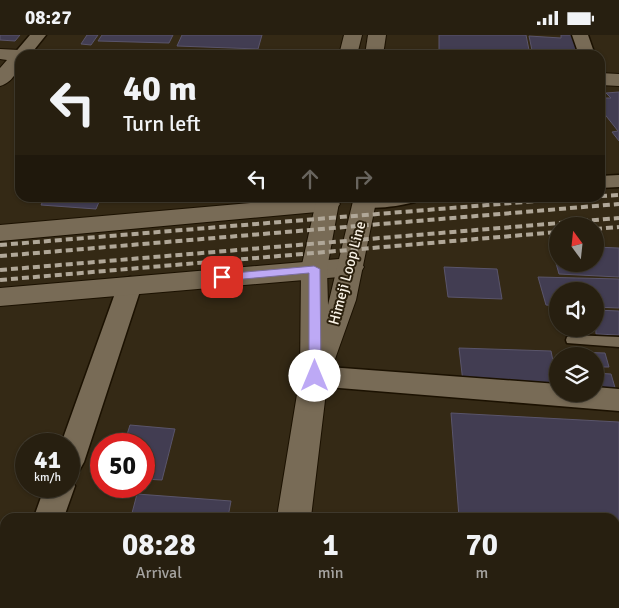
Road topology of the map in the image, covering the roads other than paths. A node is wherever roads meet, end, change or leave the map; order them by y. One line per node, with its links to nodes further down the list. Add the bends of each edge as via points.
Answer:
1 (38, 35): 5 (street)
2 (352, 35): 6 (street)
3 (377, 35): 7 (street)
4 (580, 35): 8 (street)
5 (25, 50)
6 (349, 50)
7 (375, 50)
8 (585, 50)
9 (0, 54): 10 (street)
10 (15, 55)
11 (15, 62): 13 (street)
12 (605, 79): 14 (street)
13 (0, 80)
14 (619, 80)
15 (619, 181): 16 (street)
16 (605, 182)
17 (318, 202): 20 (street)
18 (328, 202): 22 (street, Himeji Loop Line)
19 (365, 202): 21 (street, Himeji Loop Line)
20 (0, 233)
21 (351, 267): 22 (street); 27 (street, Himeji Loop Line, via 343,300)
22 (314, 269): 23 (street); 27 (street, Himeji Loop Line)
23 (130, 285): 24 (street); 29 (street)
24 (0, 297)
25 (572, 339): 26 (lane)
26 (619, 342)
27 (315, 376): 28 (street); 32 (street, Himeji Loop Line)
28 (619, 400)
29 (79, 433)
30 (56, 498): 31 (street)
31 (50, 513)
32 (295, 513)

